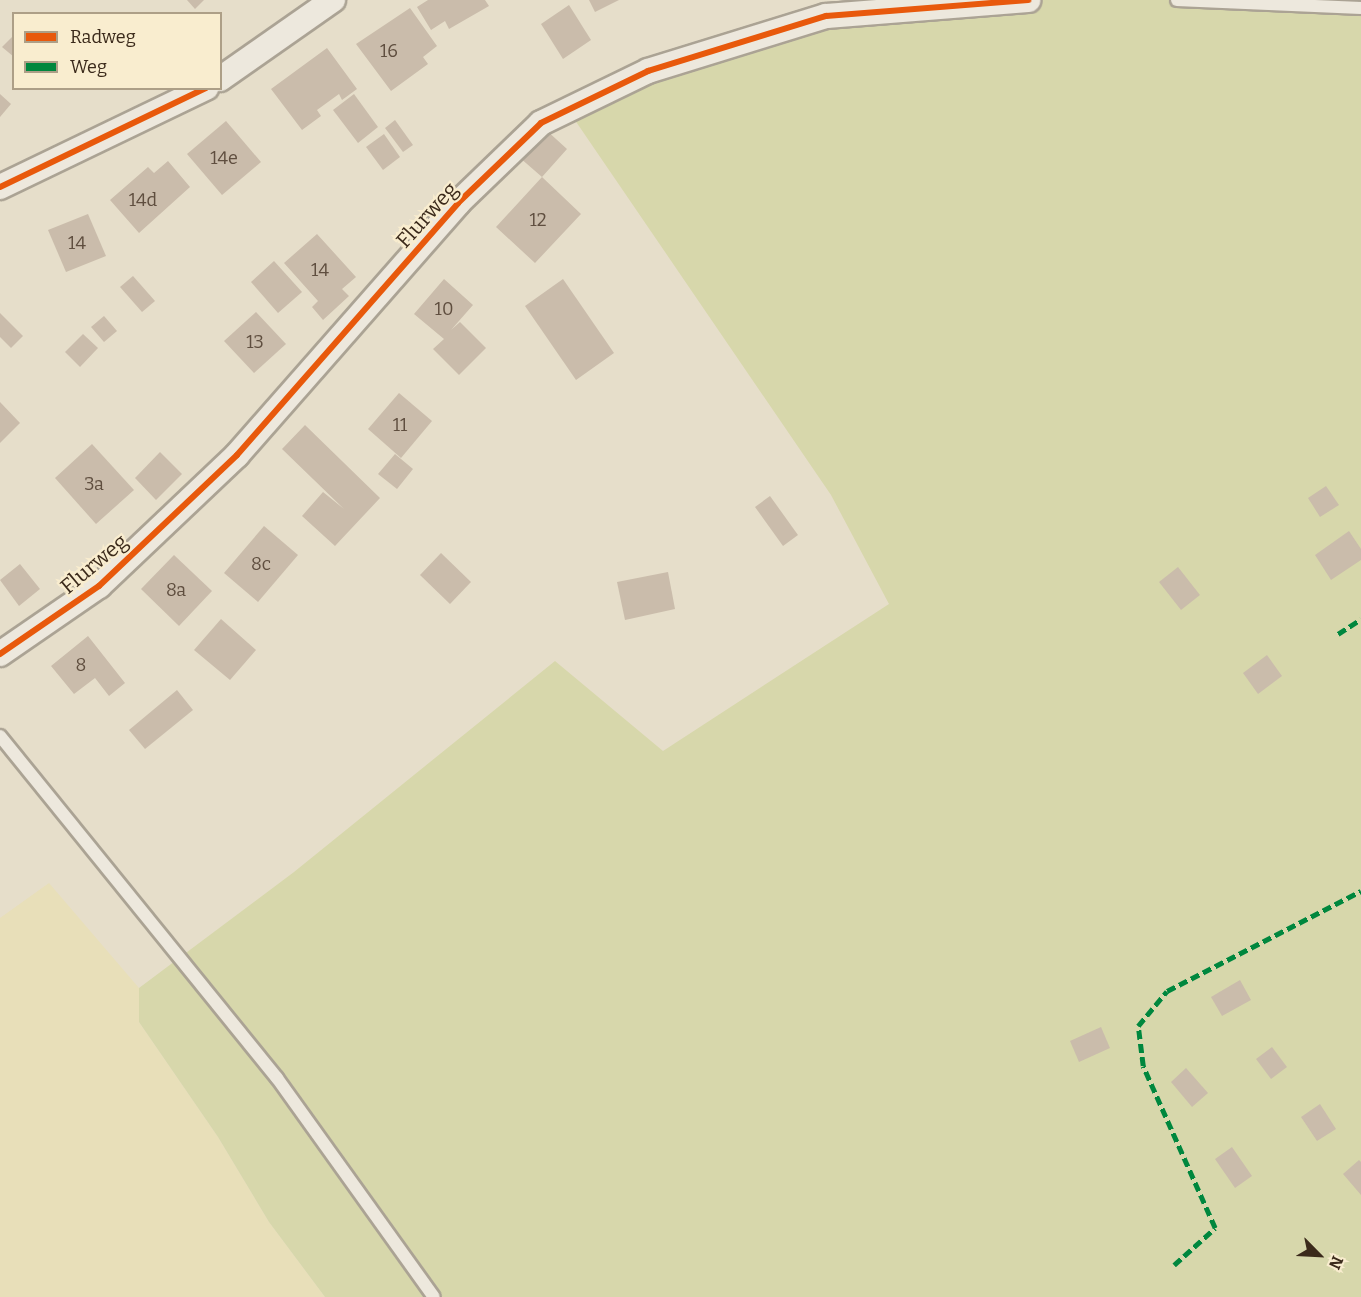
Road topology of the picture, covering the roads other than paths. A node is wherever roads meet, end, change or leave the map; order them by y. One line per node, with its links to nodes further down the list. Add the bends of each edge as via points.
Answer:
1 (333, 0): 5 (street)
2 (1028, 0): 8 (street, Flurweg, via 826,16 648,71 541,123 458,203 237,455 99,586)
3 (1178, 0): 4 (lane)
4 (1361, 8)
5 (222, 78)
6 (202, 90): 7 (street)
7 (0, 187)
8 (0, 654)
9 (0, 736): 10 (lane, via 278,1078)
10 (434, 1297)

